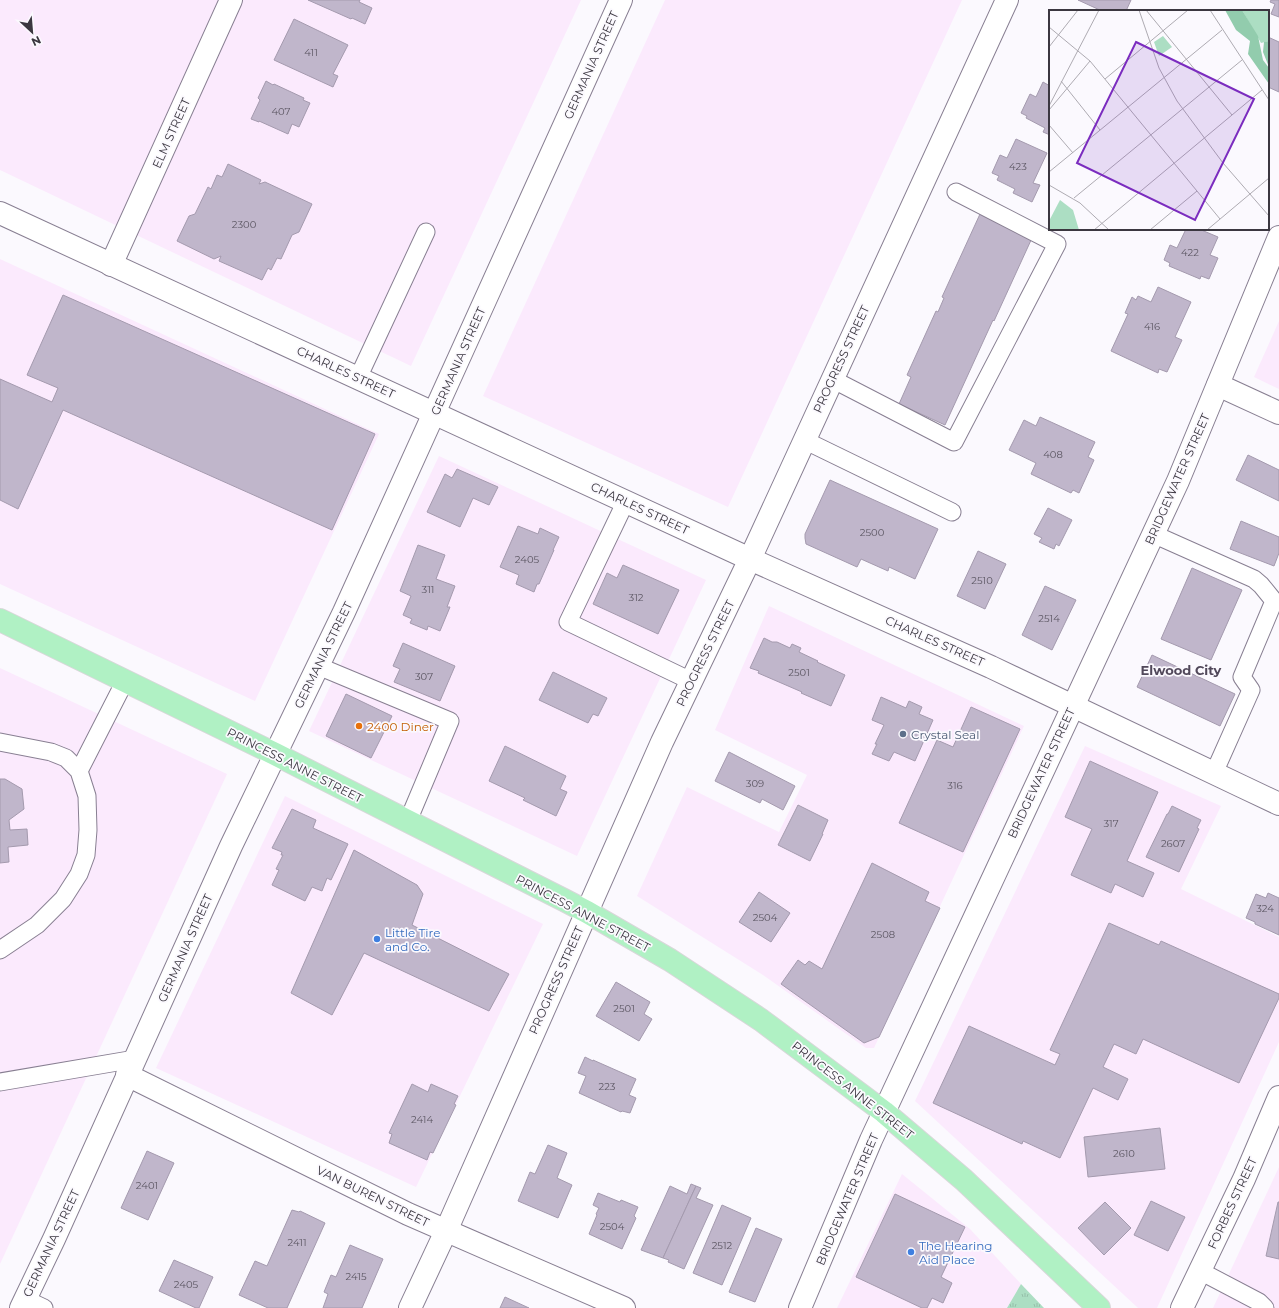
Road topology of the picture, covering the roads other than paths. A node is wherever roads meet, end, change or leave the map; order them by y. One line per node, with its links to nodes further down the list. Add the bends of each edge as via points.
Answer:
1 (231, 0): 8 (street, ELM STREET)
2 (621, 0): 12 (street, GERMANIA STREET)
3 (1007, 0): 10 (street, PROGRESS STREET)
4 (956, 192): 10 (lane, via 1058,244 954,442)
5 (0, 213): 8 (street, CHARLES STREET)
6 (426, 232): 9 (lane)
7 (1279, 237): 11 (street, BRIDGEWATER STREET)
8 (111, 265): 9 (street, CHARLES STREET)
9 (358, 378): 12 (street, CHARLES STREET)
10 (832, 379): 14 (street, PROGRESS STREET)
11 (1218, 385): 13 (street); 17 (street, BRIDGEWATER STREET)
12 (435, 413): 15 (street, CHARLES STREET); 20 (street, GERMANIA STREET)
13 (1279, 413)
14 (804, 440): 16 (lane); 18 (street, PROGRESS STREET)
15 (626, 501): 18 (street, CHARLES STREET); 22 (lane, via 568,622)
16 (952, 512)
17 (1153, 534): 23 (street, BRIDGEWATER STREET); 27 (lane, via 1254,580 1274,601 1242,677 1251,690)
18 (750, 559): 22 (street, PROGRESS STREET); 23 (street, CHARLES STREET)
19 (0, 620): 21 (main road, PRINCESS ANNE STREET)
20 (318, 666): 25 (street, GERMANIA STREET); 29 (lane, via 450,721)
21 (125, 681): 25 (main road, PRINCESS ANNE STREET); 26 (lane)
22 (691, 681): 30 (street, PROGRESS STREET)
23 (1073, 706): 27 (street, CHARLES STREET); 35 (street, BRIDGEWATER STREET)
24 (0, 742): 26 (lane, via 51,752 66,758)
25 (275, 754): 29 (main road, PRINCESS ANNE STREET); 32 (street, GERMANIA STREET)
26 (79, 771): 31 (lane, via 87,796 88,830 86,855 79,874 62,899 37,926)
27 (1214, 773): 28 (street, CHARLES STREET)
28 (1279, 804)
29 (408, 821): 30 (main road, PRINCESS ANNE STREET)
30 (587, 912): 35 (main road, PRINCESS ANNE STREET, via 670,960 761,1020); 36 (street, PROGRESS STREET)
31 (0, 950)
32 (131, 1067): 33 (lane); 36 (street, VAN BUREN STREET, via 401,1211); 38 (street, GERMANIA STREET, via 54,1239)
33 (0, 1082)
34 (1279, 1097): 37 (street, FORBES STREET, via 1244,1179)
35 (884, 1112): 39 (street, BRIDGEWATER STREET); 42 (main road, PRINCESS ANNE STREET, via 964,1180)
36 (446, 1231): 40 (street, PROGRESS STREET); 41 (street, VAN BUREN STREET)
37 (1200, 1271): 43 (street, FORBES STREET); 44 (lane, via 1260,1302)
38 (30, 1305)
39 (805, 1307)
40 (410, 1308)
41 (624, 1308)
42 (1099, 1308)
43 (1182, 1308)
44 (1265, 1308)

